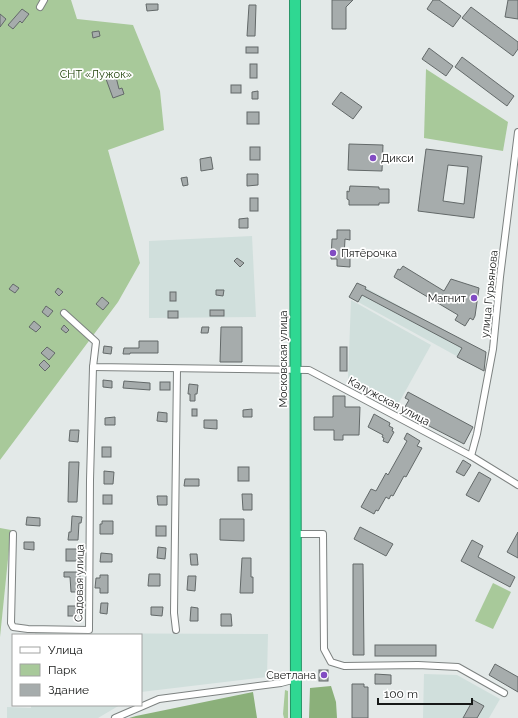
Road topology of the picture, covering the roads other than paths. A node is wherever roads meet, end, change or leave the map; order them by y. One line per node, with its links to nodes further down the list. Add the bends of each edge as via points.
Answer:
1 (44, 0): 3 (street)
2 (295, 0): 8 (highway, Московская улица)
3 (40, 7)
4 (518, 132): 9 (street, улица Гурьянова, via 493,349)
5 (64, 313): 6 (street, via 96,342)
6 (93, 367): 7 (street, Калужская улица); 11 (street, Садовая улица, via 89,630 28,630 13,627)
7 (177, 369): 8 (street, Калужская улица); 13 (street, via 174,614)
8 (296, 370): 9 (street, Калужская улица, via 309,370); 12 (highway, Московская улица)
9 (471, 456): 10 (street, Калужская улица)
10 (518, 485)
11 (13, 534)
12 (295, 534): 14 (highway, Московская улица); 15 (street, via 323,534 324,649 331,662 344,666 458,666)
13 (176, 630)
14 (296, 678): 17 (street, via 281,683 159,698); 19 (highway, Московская улица)
15 (504, 693)
16 (141, 706): 18 (street)
17 (142, 706)
18 (115, 718)
19 (296, 718)

